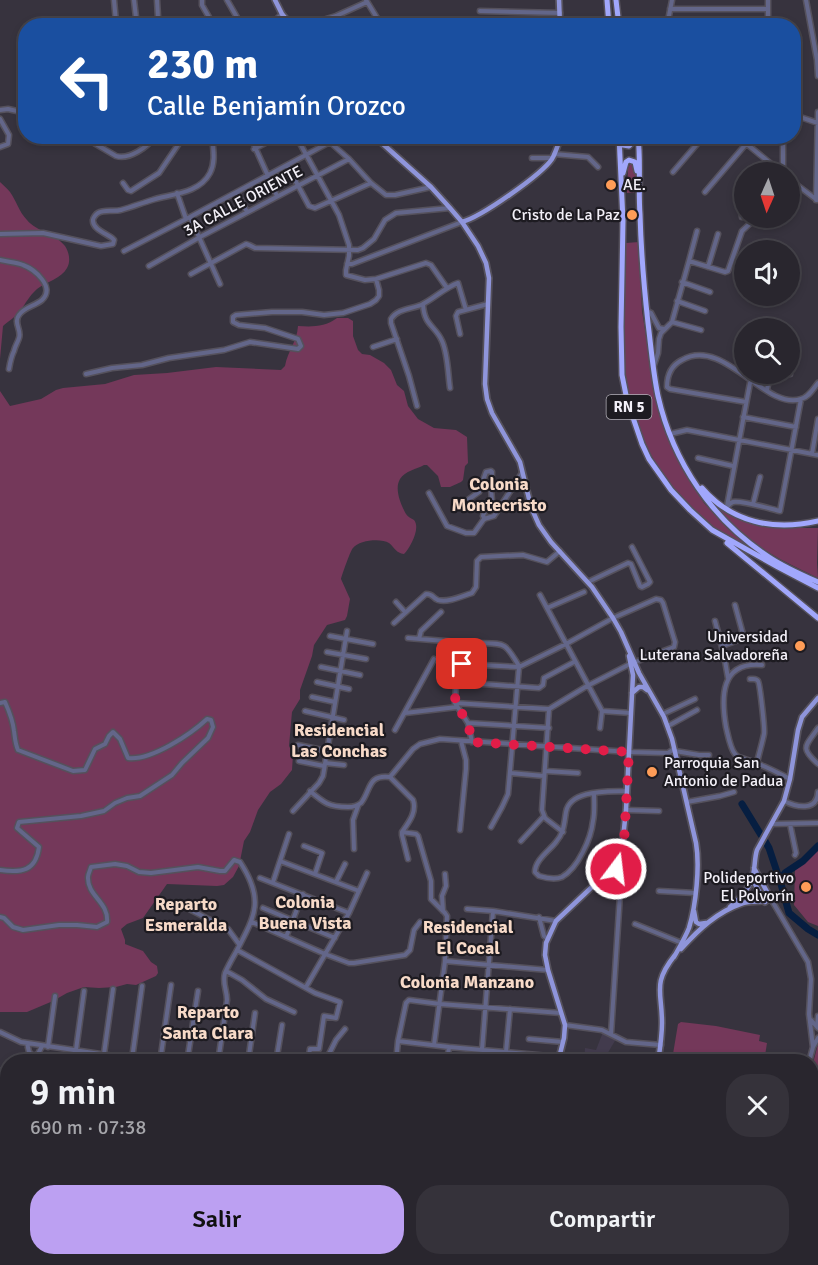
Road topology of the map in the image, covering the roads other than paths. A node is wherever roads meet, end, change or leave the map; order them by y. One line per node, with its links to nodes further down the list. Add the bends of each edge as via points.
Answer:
1 (114, 0): 21 (street)
2 (134, 0): 22 (street)
3 (157, 0): 4 (street); 20 (street)
4 (162, 0)
5 (202, 0): 23 (street)
6 (227, 0): 24 (street)
7 (275, 0): 19 (main road)
8 (560, 0): 18 (main road)
9 (607, 0): 30 (highway)
10 (616, 0): 31 (highway)
11 (672, 0): 15 (street)
12 (768, 0): 16 (street)
13 (806, 0): 34 (street)
14 (367, 1): 27 (street); 28 (street)
15 (670, 9): 16 (street); 32 (street)
16 (768, 9): 33 (street)
17 (480, 11): 18 (street)
18 (560, 13): 29 (main road)
19 (282, 14): 25 (street); 26 (main road)
20 (158, 17)
21 (116, 18)
22 (136, 18)
23 (209, 18)
24 (237, 18)
25 (278, 18)
26 (285, 18)
27 (329, 18)
28 (377, 18)
29 (560, 18)
30 (608, 18)
31 (618, 18)
32 (668, 18)
33 (768, 18)
34 (818, 76)
35 (0, 110): 36 (street)
36 (18, 111)
37 (818, 112): 40 (street)
38 (801, 117): 40 (street)
39 (0, 119): 57 (street, via 9,135 8,144)
40 (818, 123): 81 (street)
41 (96, 144): 42 (street, via 121,158)
42 (148, 144)
43 (178, 144): 72 (street, via 159,173 131,191)
44 (213, 144): 79 (street, via 214,159 209,174 197,187)
45 (252, 144): 58 (street)
46 (264, 144): 58 (street)
47 (300, 144): 59 (street)
48 (326, 144): 59 (street)
49 (332, 144): 62 (street)
50 (383, 144): 75 (main road)
51 (558, 144): 60 (main road)
52 (620, 144): 70 (highway, RN 5)
53 (638, 144): 71 (highway, RN 5)
54 (697, 144): 67 (street)
55 (746, 144): 63 (street); 78 (street)
56 (783, 144): 64 (street)
57 (0, 147)
58 (254, 149): 69 (street)
59 (306, 155): 65 (street); 68 (street)
60 (553, 156): 61 (street); 66 (street, via 588,157); 86 (main road, via 522,186)
61 (532, 158)
62 (349, 159): 68 (street, 3A CALLE ORIENTE); 73 (street)
63 (769, 162)
64 (782, 162)
65 (287, 165): 69 (street); 74 (street)
66 (598, 167)
67 (673, 172)
68 (317, 175): 74 (street, 3A CALLE ORIENTE); 82 (street)
69 (267, 176): 77 (street); 80 (street)
70 (622, 178): 71 (highway, via 626,162 631,160 635,162); 150 (highway, RN 5, via 621,348 627,400 642,444 655,467)
71 (639, 181): 110 (highway, RN 5)
72 (123, 183)
73 (371, 183): 75 (street, via 389,196); 82 (street)
74 (298, 186): 80 (street, 3A CALLE ORIENTE); 82 (street, via 311,208)
75 (431, 187): 83 (main road)
76 (800, 187): 81 (street)
77 (237, 192): 84 (street); 85 (street)
78 (705, 192)
79 (177, 193): 85 (street); 89 (street, via 96,214 94,226 114,240 107,246 43,233)
80 (277, 196): 84 (street, 3A CALLE ORIENTE)
81 (817, 200)
82 (331, 201): 92 (street)
83 (450, 208): 86 (main road); 92 (street, via 396,213 385,220 374,240 363,248)
84 (247, 212): 91 (street, 3A CALLE ORIENTE)
85 (188, 218): 91 (street); 93 (street)
86 (462, 222): 97 (street); 108 (main road, via 488,268)
87 (744, 228): 99 (street, via 728,271)
88 (697, 231): 95 (street)
89 (0, 234)
90 (718, 234): 99 (street)
91 (200, 237): 96 (street); 98 (street, 3A CALLE ORIENTE)
92 (350, 250): 96 (street, via 255,248 248,244); 97 (street)
93 (124, 251)
94 (0, 260): 119 (street, via 31,269 42,279 46,291 42,300 18,316 20,335)
95 (689, 261): 99 (street); 102 (street)
96 (210, 263): 100 (street); 103 (street)
97 (347, 264): 101 (street, via 346,275)
98 (149, 266)
99 (708, 267)
100 (191, 274)
101 (376, 279): 104 (street, via 426,263); 121 (street, via 376,300 344,313 272,312 233,317 239,325 265,328 298,339 298,349 250,342)
102 (682, 282): 105 (street); 106 (street)
103 (220, 284)
104 (447, 288): 107 (street); 109 (street, via 459,283)
105 (710, 292)
106 (677, 302): 111 (street); 112 (street)
107 (423, 304): 116 (street, via 393,315 391,323); 126 (street, via 427,322 443,343)
108 (488, 304): 109 (street); 142 (main road, via 487,399)
109 (466, 310): 115 (street, via 457,314)
110 (647, 311): 113 (street, via 661,330); 118 (highway, RN 5)
111 (705, 311)
112 (672, 322): 113 (street); 114 (street)
113 (665, 329): 118 (street)
114 (701, 330)
115 (460, 334)
116 (397, 339): 117 (street); 130 (street)
117 (373, 347)
118 (653, 365): 134 (highway, RN 5)
119 (9, 369)
120 (734, 370): 129 (street, via 706,355 686,357 672,369 667,387)
121 (86, 374)
122 (818, 383): 128 (street)
123 (750, 384): 129 (street)
124 (757, 384): 127 (street)
125 (768, 384): 127 (street)
126 (450, 388)
127 (766, 390): 128 (street, via 779,398)
128 (801, 399): 133 (street)
129 (746, 402): 131 (street)
130 (417, 406)
131 (743, 417): 133 (street); 135 (street)
132 (818, 419): 137 (street)
133 (796, 427): 136 (street)
134 (670, 434): 135 (street, via 687,430); 141 (highway, RN 5)
135 (738, 440): 136 (street); 140 (street)
136 (792, 450): 137 (street); 146 (street, via 780,511)
137 (812, 454): 138 (street)
138 (818, 455)
139 (698, 458): 140 (street)
140 (733, 466): 147 (street)
141 (685, 467): 147 (highway, via 708,495); 154 (highway, RN 5, via 701,493 740,535 771,559)
142 (522, 473): 148 (street, via 496,514); 152 (main road, via 539,525)
143 (760, 477): 146 (street)
144 (429, 493): 148 (street, via 447,526 471,534)
145 (469, 499): 148 (street, via 479,492 486,472 492,472 492,501 484,513)
146 (753, 504): 147 (street, via 733,502)
147 (726, 509): 149 (highway, via 743,518 774,525)
148 (485, 519)
149 (817, 522)
150 (712, 531): 155 (highway, RN 5); 164 (highway)
151 (632, 547): 153 (street, via 648,584 640,586 628,563)
152 (560, 551): 153 (main road); 161 (street, via 547,562 523,555 481,557 472,593 446,601 426,594)
153 (588, 582): 163 (main road)
154 (818, 582)
155 (818, 588)
156 (584, 592): 160 (street)
157 (540, 595): 160 (street)
158 (396, 602): 161 (street)
159 (735, 604): 175 (street, via 744,638)
160 (547, 608): 174 (street)
161 (406, 612): 166 (street)
162 (441, 612): 171 (street, via 421,631)
163 (613, 618): 174 (street); 181 (main road); 181 (street, via 656,599 663,603 674,647)
164 (818, 618)
165 (715, 621): 175 (street)
166 (394, 623)
167 (347, 631): 170 (street)
168 (330, 636): 170 (street)
169 (408, 638): 171 (street)
170 (345, 639): 173 (street); 177 (street)
171 (419, 639): 182 (street, via 457,642 463,652)
172 (475, 643): 185 (street, via 502,644)
173 (373, 644)
174 (566, 644): 180 (street); 185 (street)
175 (722, 646): 188 (street)
176 (327, 652): 177 (street)
177 (343, 655): 178 (street); 186 (street)
178 (366, 659)
179 (434, 659): 209 (street)
180 (574, 662): 193 (street); 194 (street, via 544,678 539,688)
181 (632, 663): 193 (street); 196 (main road); 197 (main road)
182 (462, 664): 185 (street); 191 (street)
183 (762, 665): 188 (street, via 738,669)
184 (321, 667): 186 (street)
185 (519, 667): 194 (street)
186 (340, 671): 187 (street); 192 (street)
187 (360, 675)
188 (728, 678): 234 (street, via 723,710 731,746 738,757)
189 (750, 679): 234 (street, via 758,681 760,687 764,725)
190 (317, 682): 192 (street)
191 (456, 682): 194 (street); 203 (street)
192 (338, 686): 195 (street); 201 (street)
193 (587, 686): 205 (street); 208 (street)
194 (517, 687): 204 (street)
195 (349, 689)
196 (649, 692): 197 (main road, via 639,687); 211 (main road)
197 (632, 694): 210 (main road)
198 (312, 697): 201 (street)
199 (818, 698): 242 (main road, via 802,717)
200 (695, 699): 211 (street)
201 (335, 702): 212 (street)
202 (0, 703): 273 (street, via 5,702 9,711 18,750 73,771 85,770 95,749 105,744 113,732 128,758 136,759 188,735 207,719 213,727 208,738 172,775 140,796 81,816 19,822 16,828 39,847 38,858 30,868)
203 (456, 705): 204 (street); 209 (street); 214 (street)
204 (516, 706): 205 (street); 215 (street)
205 (549, 709): 218 (street)
206 (696, 710): 216 (street)
207 (305, 711): 212 (street)
208 (602, 711): 210 (street); 219 (street)
209 (404, 713): 221 (street)
210 (631, 713): 231 (main road)
211 (663, 714): 216 (main road)
212 (333, 717): 213 (street); 222 (street)
213 (344, 720)
214 (468, 723): 215 (street); 225 (street)
215 (514, 725): 218 (street); 226 (street)
216 (668, 726): 229 (main road)
217 (301, 728): 222 (street)
218 (549, 728): 228 (street)
219 (600, 728)
220 (818, 728): 236 (street, via 806,745 807,754)
221 (395, 730)
222 (330, 733): 223 (street); 230 (street)
223 (342, 735)
224 (461, 741): 225 (street); 241 (street, via 440,739 420,744); 260 (street, via 466,769)
225 (472, 742): 226 (street)
226 (513, 744): 228 (street); 238 (street)
227 (298, 745): 230 (street)
228 (548, 747): 231 (street); 240 (street)
229 (675, 750): 231 (street); 232 (street); 250 (main road)
230 (327, 751): 235 (street)
231 (629, 752): 244 (main road)
232 (709, 755)
233 (299, 761): 235 (street)
234 (757, 763): 242 (street)
235 (325, 764): 237 (street); 243 (street, via 323,776)
236 (818, 764)
237 (344, 765)
238 (510, 773): 240 (street); 259 (street, via 508,794)
239 (578, 773): 240 (street)
240 (545, 774): 255 (street)
241 (390, 777): 251 (street, via 374,780); 261 (street, via 415,803)
242 (790, 779): 249 (main road)
243 (310, 791): 251 (street, via 331,806); 253 (street)
244 (627, 791): 247 (street); 252 (main road)
245 (734, 792): 250 (street)
246 (818, 792): 248 (street)
247 (594, 793): 262 (street, via 569,803); 262 (street, via 594,821 579,859 561,877 539,876 536,864)
248 (818, 797): 249 (street, via 805,807)
249 (784, 801): 257 (main road)
250 (686, 802): 283 (main road, via 697,849)
251 (359, 805): 266 (street, via 353,820)
252 (626, 810): 254 (street); 271 (main road, via 624,842)
253 (293, 811)
254 (659, 812)
255 (544, 816): 262 (street); 264 (street)
256 (818, 823): 258 (street)
257 (772, 824): 258 (street); 272 (main road, via 757,849)
258 (790, 824): 267 (street)
259 (491, 827)
260 (460, 830)
261 (402, 832): 268 (street); 293 (street, via 418,836 431,899)
262 (563, 832)
263 (290, 834): 269 (street)
264 (521, 841)
265 (304, 846): 275 (street, via 322,853)
266 (354, 849)
267 (795, 855)
268 (408, 860)
269 (280, 861): 275 (street); 279 (street)
270 (345, 864): 280 (street)
271 (613, 867): 299 (main road); 335 (street, via 621,879)
272 (754, 868): 277 (main road); 285 (main road)
273 (0, 870)
274 (367, 873): 281 (street)
275 (315, 874): 280 (street)
276 (445, 874): 293 (street)
277 (753, 875): 286 (main road); 292 (main road, via 744,894)
278 (260, 878): 279 (street)
279 (273, 882): 284 (street)
280 (336, 882): 281 (street)
281 (359, 891): 295 (street)
282 (659, 891): 283 (street)
283 (695, 893): 288 (main road)
284 (303, 894): 295 (street); 298 (street)
285 (771, 899): 286 (main road); 289 (street)
286 (765, 902): 289 (street); 292 (main road, via 747,902)
287 (179, 904): 308 (street, via 228,929)
288 (694, 904): 302 (main road, via 696,922); 307 (main road)
289 (775, 906): 329 (street, via 808,962)
290 (263, 908): 298 (street)
291 (467, 909): 294 (street)
292 (728, 909): 302 (main road)
293 (443, 910): 311 (street, via 447,916)
294 (493, 911): 297 (street); 312 (street)
295 (349, 913): 305 (street)
296 (0, 917): 300 (street, via 23,930 58,925 97,927 107,922 108,914 94,896 88,879 91,867 115,864 151,873 198,867 225,871 234,860 244,868 253,890)
297 (539, 917): 299 (street); 306 (street)
298 (293, 921): 304 (street); 305 (street)
299 (556, 921): 306 (main road)
300 (252, 922): 304 (street); 308 (street)
301 (420, 922): 309 (street, via 405,955 349,963)
302 (708, 922): 310 (main road)
303 (634, 924): 307 (street)
304 (286, 937): 309 (street)
305 (335, 938): 309 (street)
306 (548, 939): 313 (main road)
307 (682, 943): 310 (main road)
308 (238, 947): 314 (street); 317 (street)
309 (325, 954): 317 (street)
310 (674, 957): 342 (main road, via 662,975 659,989)
311 (445, 961): 312 (street); 322 (street)
312 (489, 965): 313 (street); 323 (street)
313 (548, 970): 327 (main road)
314 (226, 971): 325 (street, via 266,999); 355 (street, via 223,982 227,1000)
315 (171, 985): 353 (street)
316 (142, 986): 352 (street)
317 (306, 987): 358 (street, via 340,1002 336,1018 324,1016 319,1049 310,1049)
318 (113, 989): 351 (street)
319 (84, 991): 346 (street)
320 (198, 991): 354 (street)
321 (55, 996): 343 (street)
322 (440, 1004): 323 (street); 338 (street, via 407,1001); 341 (street)
323 (486, 1008): 324 (street); 347 (street)
324 (510, 1009): 327 (street); 348 (street)
325 (294, 1012)
326 (255, 1013): 356 (street)
327 (561, 1013): 330 (main road)
328 (818, 1016): 332 (street)
329 (810, 1020): 332 (street); 345 (street)
330 (565, 1024): 335 (street); 339 (main road)
331 (282, 1025): 357 (street)
332 (817, 1027)
333 (345, 1029): 359 (street)
334 (0, 1032): 340 (street)
335 (611, 1034): 342 (street, via 626,1042)
336 (529, 1038): 339 (street)
337 (818, 1038): 345 (street)
338 (398, 1041): 341 (street); 360 (street)
339 (563, 1042): 363 (main road)
340 (27, 1043): 343 (street); 349 (street)
341 (434, 1045): 344 (street)
342 (661, 1045): 364 (main road)
343 (45, 1046): 346 (street); 350 (street)
344 (449, 1047): 347 (street); 361 (street)
345 (813, 1047): 365 (street)
346 (76, 1050): 351 (street)
347 (482, 1050): 348 (street)
348 (506, 1052): 362 (street)
349 (31, 1054)
350 (37, 1054)
351 (104, 1054)
352 (133, 1054)
353 (161, 1054)
354 (188, 1054)
355 (219, 1054)
356 (249, 1054)
357 (277, 1054)
358 (309, 1054)
359 (329, 1054)
360 (397, 1054)
361 (448, 1054)
362 (521, 1054)
363 (560, 1054)
364 (659, 1054)
365 (812, 1054)

